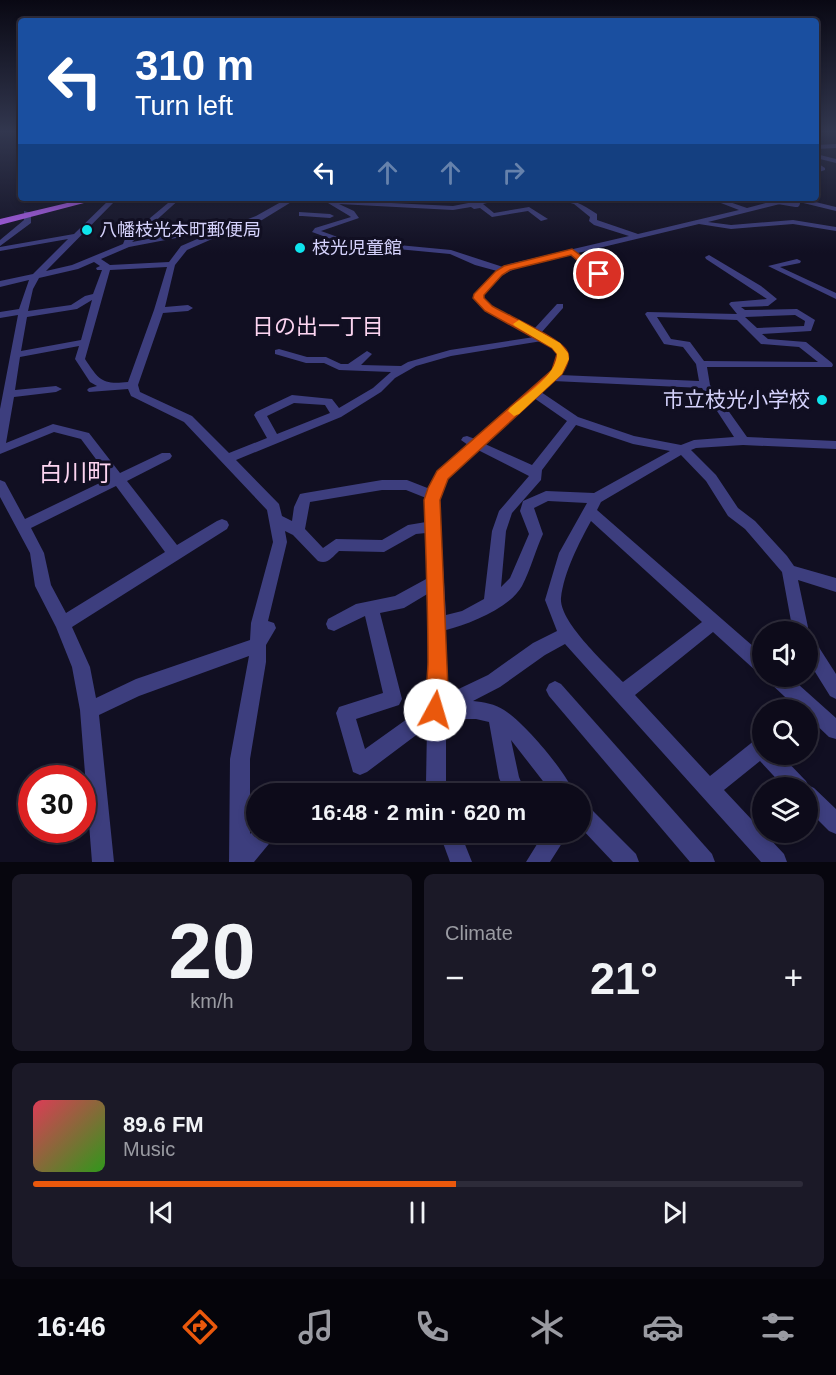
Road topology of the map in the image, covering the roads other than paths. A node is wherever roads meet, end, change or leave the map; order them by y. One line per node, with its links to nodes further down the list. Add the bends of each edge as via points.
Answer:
1 (76, 201): 19 (main road)
2 (86, 201): 19 (main road)
3 (110, 201): 28 (street)
4 (174, 201): 31 (street)
5 (288, 201): 25 (street, via 259,218)
6 (317, 201): 14 (street)
7 (442, 201): 16 (street)
8 (489, 201): 15 (street)
9 (568, 201): 29 (street, via 594,216 592,221)
10 (719, 201): 18 (street)
11 (789, 201): 18 (street)
12 (798, 201): 17 (street)
13 (399, 202): 14 (street); 16 (street)
14 (333, 203): 21 (street); 26 (street, via 355,218)
15 (460, 207): 16 (street); 22 (street, via 482,206 492,215 529,205)
16 (444, 208)
17 (836, 209)
18 (746, 211): 24 (street)
19 (28, 214): 23 (main road); 30 (street, via 28,221)
20 (302, 214): 21 (street)
21 (330, 216): 26 (street)
22 (544, 219)
23 (0, 220)
24 (699, 222): 27 (street, via 725,229 785,222); 29 (street)
25 (228, 227): 31 (street); 37 (street, via 195,241)
26 (322, 227): 40 (street, via 316,232 335,240 451,252)
27 (836, 229)
28 (75, 236): 32 (street); 41 (street)
29 (639, 236): 33 (street)
30 (0, 244)
31 (127, 245): 35 (street)
32 (0, 249)
33 (572, 252): 40 (street); 43 (street)
34 (709, 257): 51 (street, via 772,299 768,303 734,304)
35 (96, 259): 38 (street); 39 (street)
36 (798, 261): 45 (street, via 772,266)
37 (171, 264): 39 (street); 48 (street)
38 (75, 267): 39 (street); 41 (street)
39 (107, 267): 44 (street)
40 (504, 270): 53 (street, via 478,298 489,309)
41 (34, 278): 42 (street); 49 (street)
42 (0, 284)
43 (613, 285)
44 (96, 296): 49 (street, via 74,307); 54 (street)
45 (836, 296)
46 (560, 306): 53 (street)
47 (188, 308): 48 (street)
48 (159, 310): 63 (street)
49 (23, 313): 50 (street); 57 (street)
50 (0, 315)
51 (741, 315): 52 (street); 52 (street, via 797,312 810,320 808,329); 58 (street, via 650,314 668,342 686,345)
52 (756, 331): 59 (street, via 765,342 802,344)
53 (539, 335): 61 (street, via 450,353); 62 (street, via 563,353 558,371)
54 (86, 342): 57 (street); 65 (street, via 82,364 94,380)
55 (279, 352): 60 (street)
56 (367, 354): 60 (street)
57 (16, 355): 69 (street)
58 (701, 364): 59 (street); 64 (street)
59 (832, 365)
60 (351, 367): 61 (street)
61 (402, 369): 70 (street, via 380,391)
62 (551, 378): 64 (street); 68 (street)
63 (133, 385): 65 (street); 81 (street, via 135,394 188,419)
64 (705, 386): 74 (street)
65 (109, 388): 67 (street)
66 (56, 389): 69 (street)
67 (93, 390)
68 (534, 393): 72 (street); 76 (street)
69 (9, 394): 71 (street)
70 (337, 414): 73 (street); 73 (street, via 328,402 292,399 260,416)
71 (2, 419): 75 (street)
72 (574, 420): 78 (street, via 633,440); 82 (street)
73 (274, 440): 81 (street)
74 (743, 441): 77 (street); 78 (street, via 694,444)
75 (0, 442)
76 (472, 442): 82 (street); 85 (street, via 442,475)
77 (836, 445)
78 (682, 449): 86 (street); 93 (street)
79 (0, 450): 83 (street, via 53,428 85,436)
80 (166, 456): 83 (street)
81 (227, 459): 87 (street, via 274,508)
82 (536, 473): 96 (street, via 506,511 499,531)
83 (119, 479): 89 (street); 92 (street)
84 (0, 485): 89 (street)
85 (433, 495): 90 (street); 91 (street, via 407,485 382,485 305,498 300,507)
86 (592, 504): 96 (street, via 546,496 528,504 536,534 515,585); 99 (street); 104 (street, via 566,553 553,600)
87 (276, 519): 91 (street); 105 (street, via 280,542)
88 (222, 525): 92 (street)
89 (23, 526): 101 (street, via 37,553 43,586)
90 (433, 527): 91 (street, via 413,529 384,546 336,545 322,557); 94 (street)
91 (298, 531)
92 (175, 554): 101 (street)
93 (789, 572): 95 (street); 98 (street)
94 (435, 582): 97 (street, via 398,603); 100 (street)
95 (836, 585)
96 (492, 601): 100 (street, via 477,613)
97 (371, 608): 102 (street); 114 (street, via 393,699 345,713 360,765)
98 (799, 621)
99 (714, 622): 106 (street); 111 (street)
100 (438, 623): 114 (street)
101 (63, 624): 113 (street, via 81,667)
102 (334, 624)
103 (268, 628): 105 (street)
104 (567, 634): 111 (street); 114 (street, via 494,681)
105 (256, 646): 113 (street, via 136,688); 132 (street, via 257,662 240,759)
106 (752, 656)
107 (818, 661): 110 (street)
108 (786, 687): 112 (street)
109 (555, 690): 136 (street)
110 (836, 690)
111 (622, 694): 124 (street)
112 (799, 699)
113 (89, 710): 131 (street)
114 (435, 710): 116 (street, via 489,712); 121 (street)
115 (818, 716): 117 (street)
116 (497, 717): 122 (street); 123 (street, via 538,756)
117 (836, 730)
118 (752, 758): 124 (street)
119 (777, 765): 120 (street)
120 (788, 777)
121 (436, 783)
122 (511, 783)
123 (557, 783)
124 (710, 789): 137 (street)
125 (818, 806): 127 (street)
126 (591, 823): 135 (street)
127 (836, 824)
128 (256, 843): 132 (street)
129 (453, 843): 133 (street)
130 (551, 843): 134 (street)
131 (103, 862)
132 (240, 862)
133 (461, 862)
134 (537, 862)
135 (628, 862)
136 (704, 862)
137 (776, 862)

